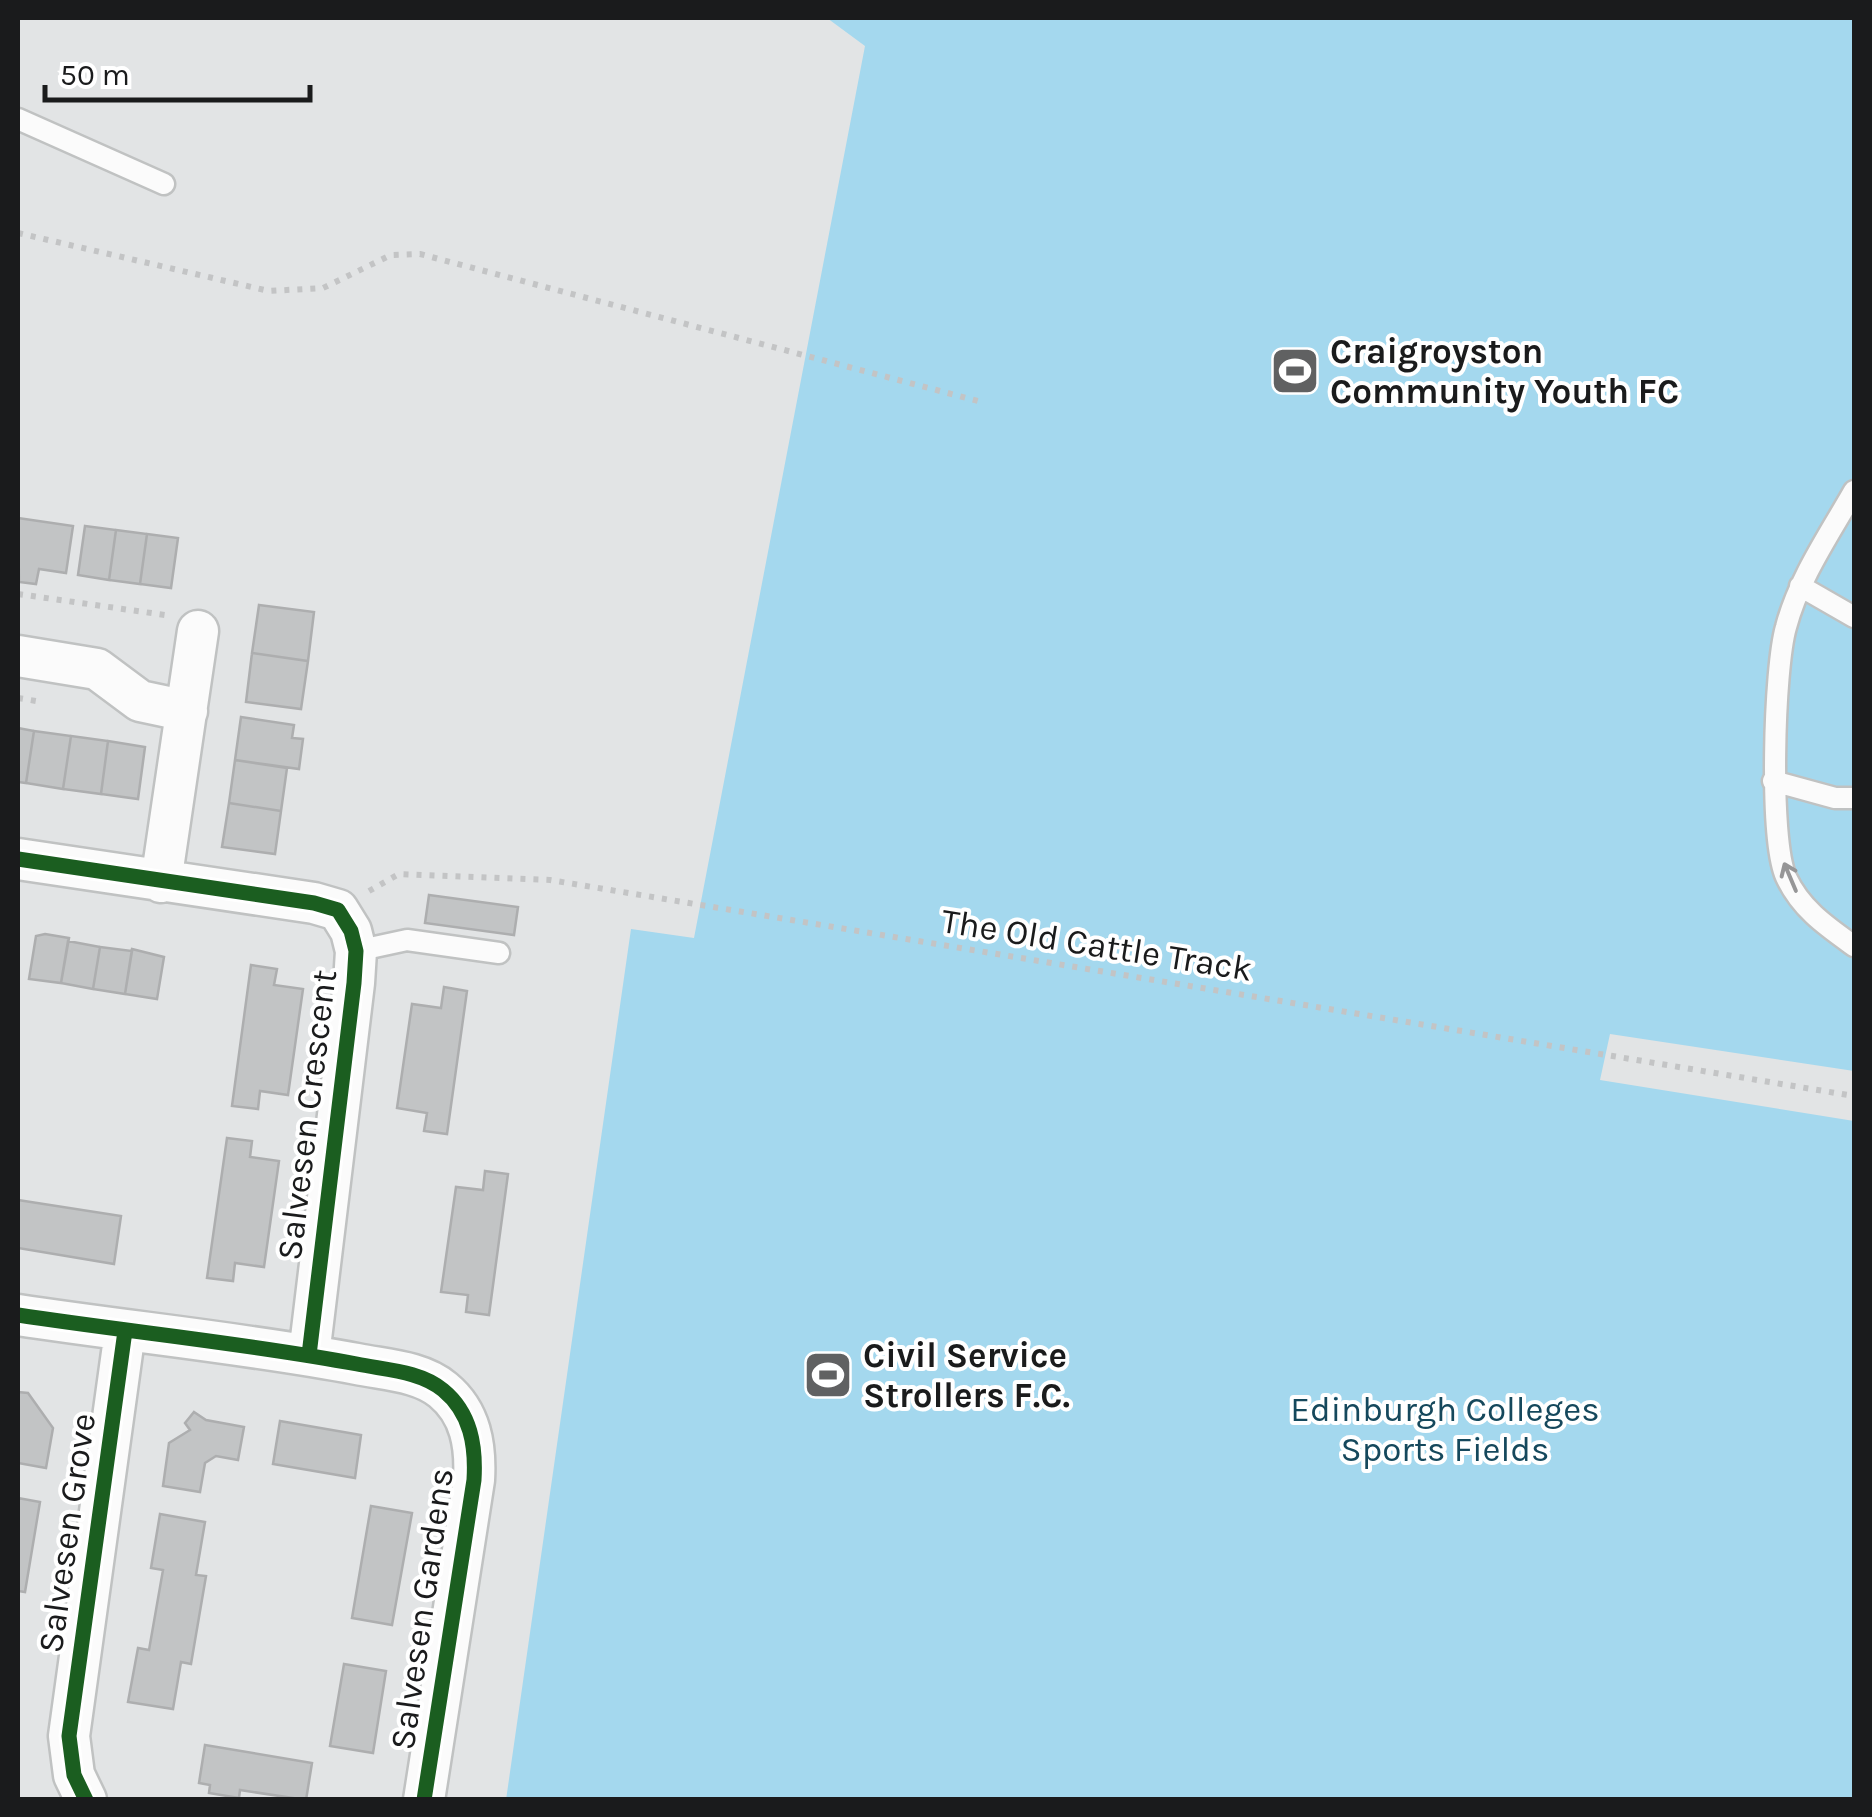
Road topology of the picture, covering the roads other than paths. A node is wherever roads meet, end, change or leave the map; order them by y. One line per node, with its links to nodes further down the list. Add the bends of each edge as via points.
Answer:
1 (18, 119): 2 (lane)
2 (164, 184)
3 (1854, 491): 4 (lane)
4 (1800, 586): 5 (lane); 9 (lane, via 1784,630)
5 (1854, 618)
6 (198, 631): 8 (street)
7 (18, 656): 8 (street, via 97,669 140,701)
8 (187, 711): 12 (street)
9 (1773, 780): 10 (lane); 13 (lane, one-way to 9, via 1812,917 1784,874)
10 (1854, 798)
11 (18, 859): 12 (street)
12 (161, 882): 14 (street, Salvesen Crescent, via 338,910)
13 (1854, 946)
14 (356, 951): 15 (lane, via 406,940); 18 (street, Salvesen Crescent)
15 (499, 953)
16 (18, 1315): 17 (street, Salvesen Gardens)
17 (125, 1331): 18 (street, Salvesen Gardens); 19 (street, Salvesen Grove, via 68,1736)
18 (309, 1355): 20 (street, Salvesen Gardens, via 423,1377 446,1392 467,1420 475,1450)
19 (86, 1800)
20 (424, 1800)

